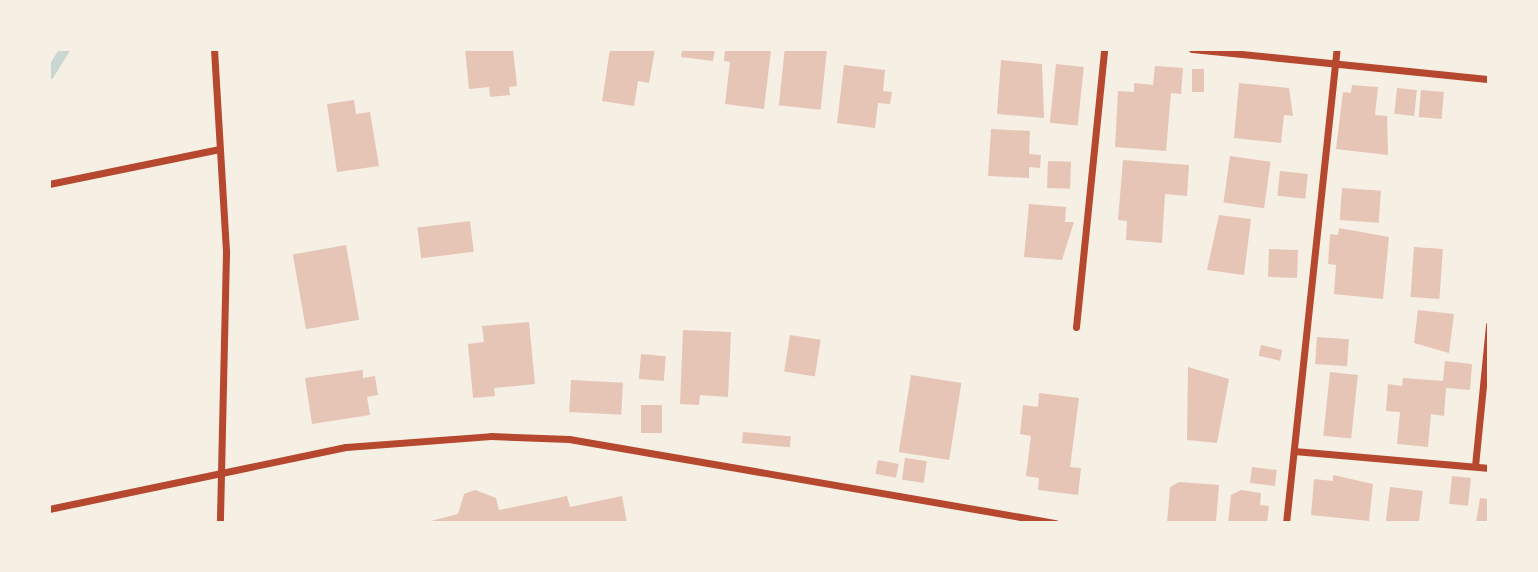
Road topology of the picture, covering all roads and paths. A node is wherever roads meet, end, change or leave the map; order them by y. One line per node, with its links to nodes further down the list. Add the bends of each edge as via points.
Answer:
1 (214, 49): 7 (street)
2 (1104, 49): 10 (street)
3 (1192, 49): 5 (street)
4 (1337, 49): 5 (street)
5 (1335, 68): 6 (street); 11 (street)
6 (1489, 79)
7 (219, 149): 8 (street); 14 (street, via 226,253)
8 (49, 184)
9 (1489, 325): 12 (street)
10 (1076, 327)
11 (1294, 451): 12 (street); 18 (street)
12 (1475, 466): 13 (street)
13 (1489, 468)
14 (222, 470): 15 (street); 16 (street); 17 (street, via 346,447 491,436 569,439 906,502)
15 (49, 509)
16 (220, 523)
17 (1056, 523)
18 (1286, 523)

